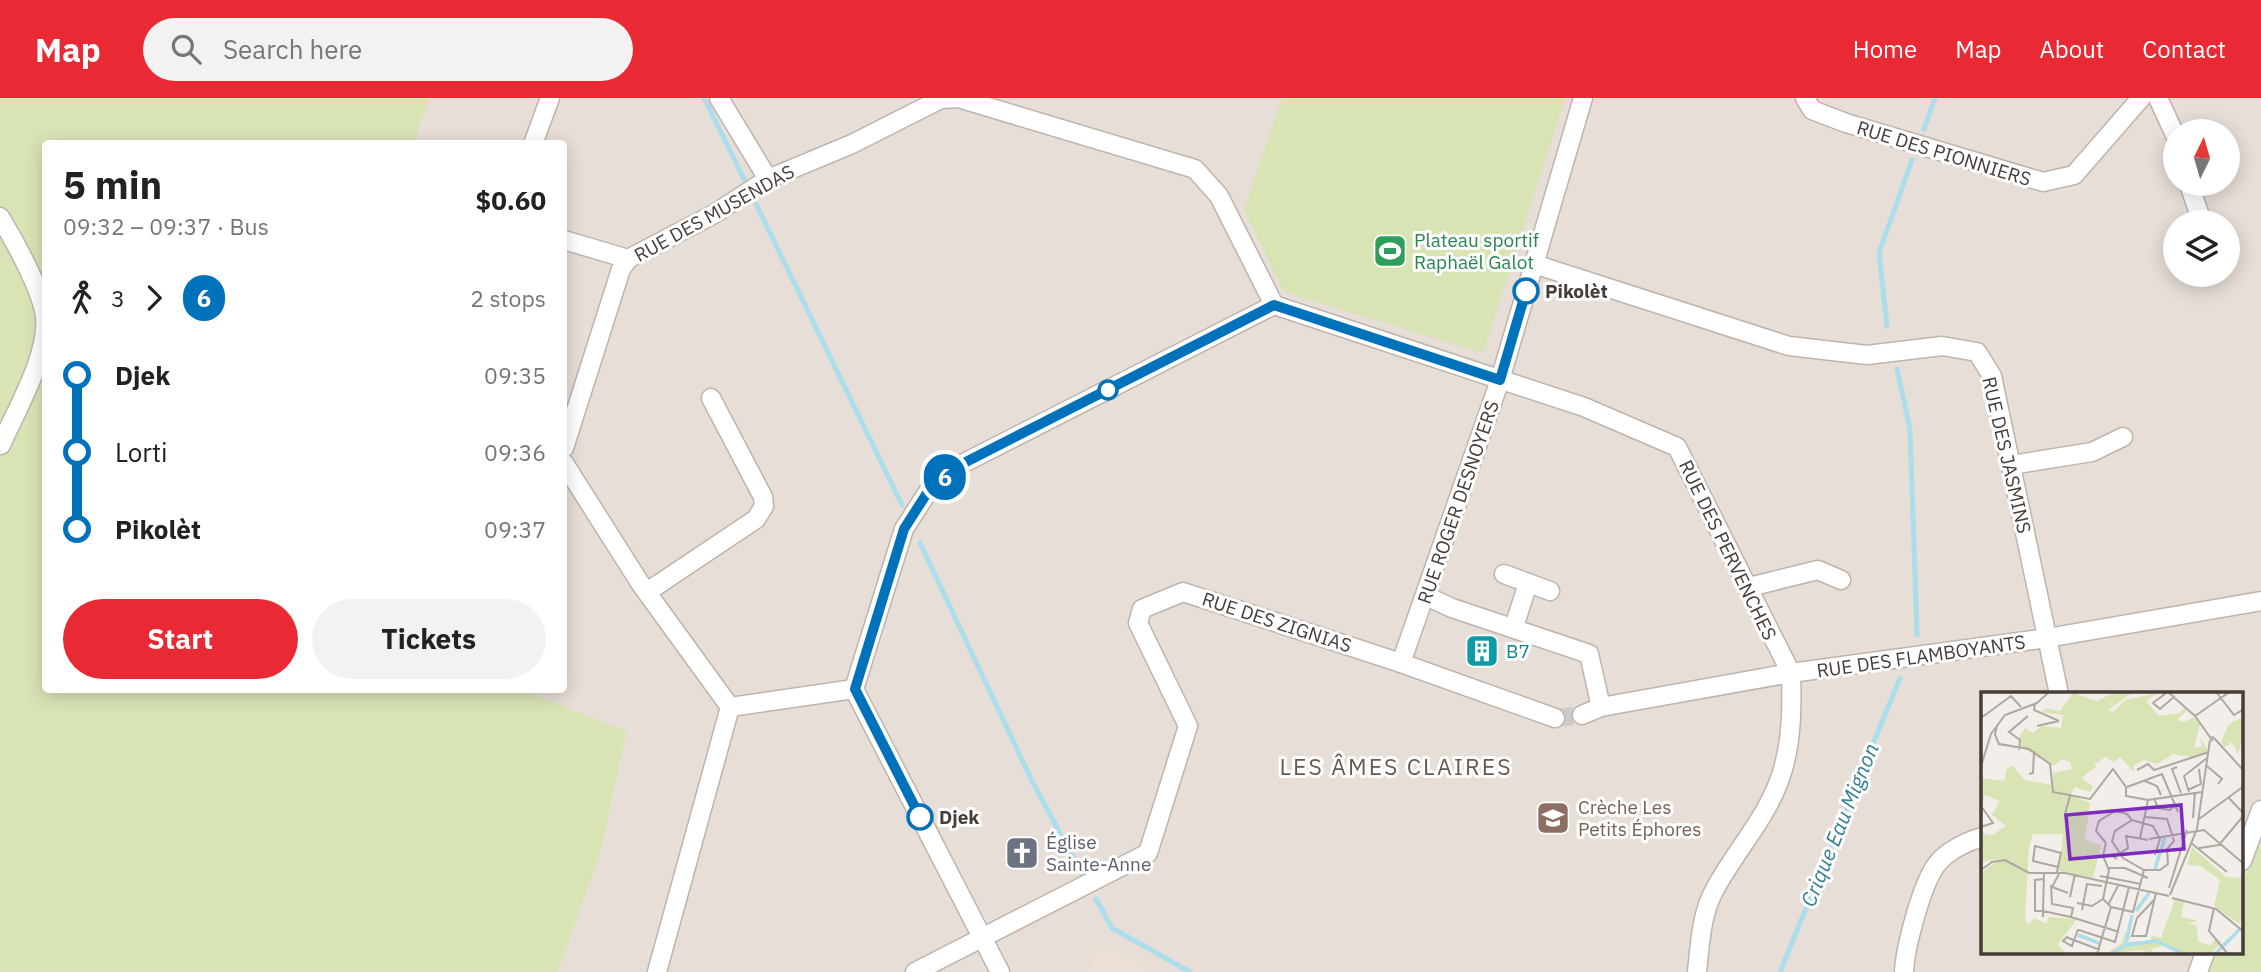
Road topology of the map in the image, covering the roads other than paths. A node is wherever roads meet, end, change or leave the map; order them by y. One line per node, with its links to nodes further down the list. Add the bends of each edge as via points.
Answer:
1 (550, 98): 8 (street)
2 (719, 98): 9 (street)
3 (1583, 98): 13 (street, RUE ROGER DESNOYERS)
4 (1805, 98): 5 (street, RUE DES PIONNIERS, via 1812,110 1846,123 2043,182 2074,175)
5 (2141, 98)
6 (2158, 98): 7 (street)
7 (2168, 119)
8 (534, 140)
9 (768, 180): 12 (street, RUE DES MUSENDAS); 14 (street, RUE DES MUSENDAS, via 942,99 958,98 1195,169 1219,196)
10 (0, 217): 15 (street, via 20,249)
11 (567, 241): 12 (street)
12 (628, 259): 20 (street, RUE DES MUSENDAS, via 621,268)
13 (1534, 264): 17 (street, RUE ROGER DESNOYERS); 22 (street, RUE DES JASMINS, via 1789,346 1867,355 1942,346 1977,352 1992,376)
14 (1274, 305): 17 (street, RUE DES PERVENCHES); 36 (street, via 960,465 929,490 904,529)
15 (42, 308)
16 (42, 342): 21 (street)
17 (1500, 380): 27 (street, RUE DES PERVENCHES, via 1584,407 1677,447); 30 (street, RUE ROGER DESNOYERS)
18 (711, 398): 29 (street, via 765,506 756,519)
19 (2123, 437): 22 (street, via 2092,452)
20 (567, 439)
21 (1, 445)
22 (2011, 464): 33 (street, RUE DES JASMINS)
23 (567, 468): 29 (street)
24 (1504, 574): 26 (street)
25 (1841, 580): 27 (street, via 1818,570)
26 (1528, 583): 28 (street); 32 (street)
27 (1749, 587): 35 (street, RUE DES PERVENCHES)
28 (1550, 591)
29 (647, 592): 38 (street)
30 (1426, 596): 32 (street); 34 (street, RUE ROGER DESNOYERS)
31 (2261, 601): 33 (street, RUE DES FLAMBOYANTS)
32 (1514, 627): 39 (street, via 1589,654)
33 (2047, 639): 35 (street, RUE DES FLAMBOYANTS); 37 (street, RUE DES JASMINS)
34 (1401, 663): 41 (street); 45 (street, RUE DES ZIGNIAS, via 1183,592 1142,609 1138,623 1188,726 1148,853)
35 (1791, 674): 39 (street, RUE DES FLAMBOYANTS); 50 (street, RUE DES PERVENCHES, via 1792,715 1783,768 1761,819 1714,890 1706,911)
36 (855, 689): 38 (street); 45 (street)
37 (2059, 692)
38 (730, 707): 47 (street)
39 (1601, 707): 40 (street, RUE DES FLAMBOYANTS)
40 (1582, 715)
41 (1555, 718)
42 (2261, 810): 44 (street)
43 (1981, 838): 51 (street, via 1966,842 1937,864 1911,927)
44 (2244, 855)
45 (982, 939): 48 (street); 49 (street)
46 (2205, 954): 52 (street)
47 (656, 972)
48 (915, 972)
49 (1000, 972)
50 (1697, 972)
51 (1904, 972)
52 (2198, 972)

